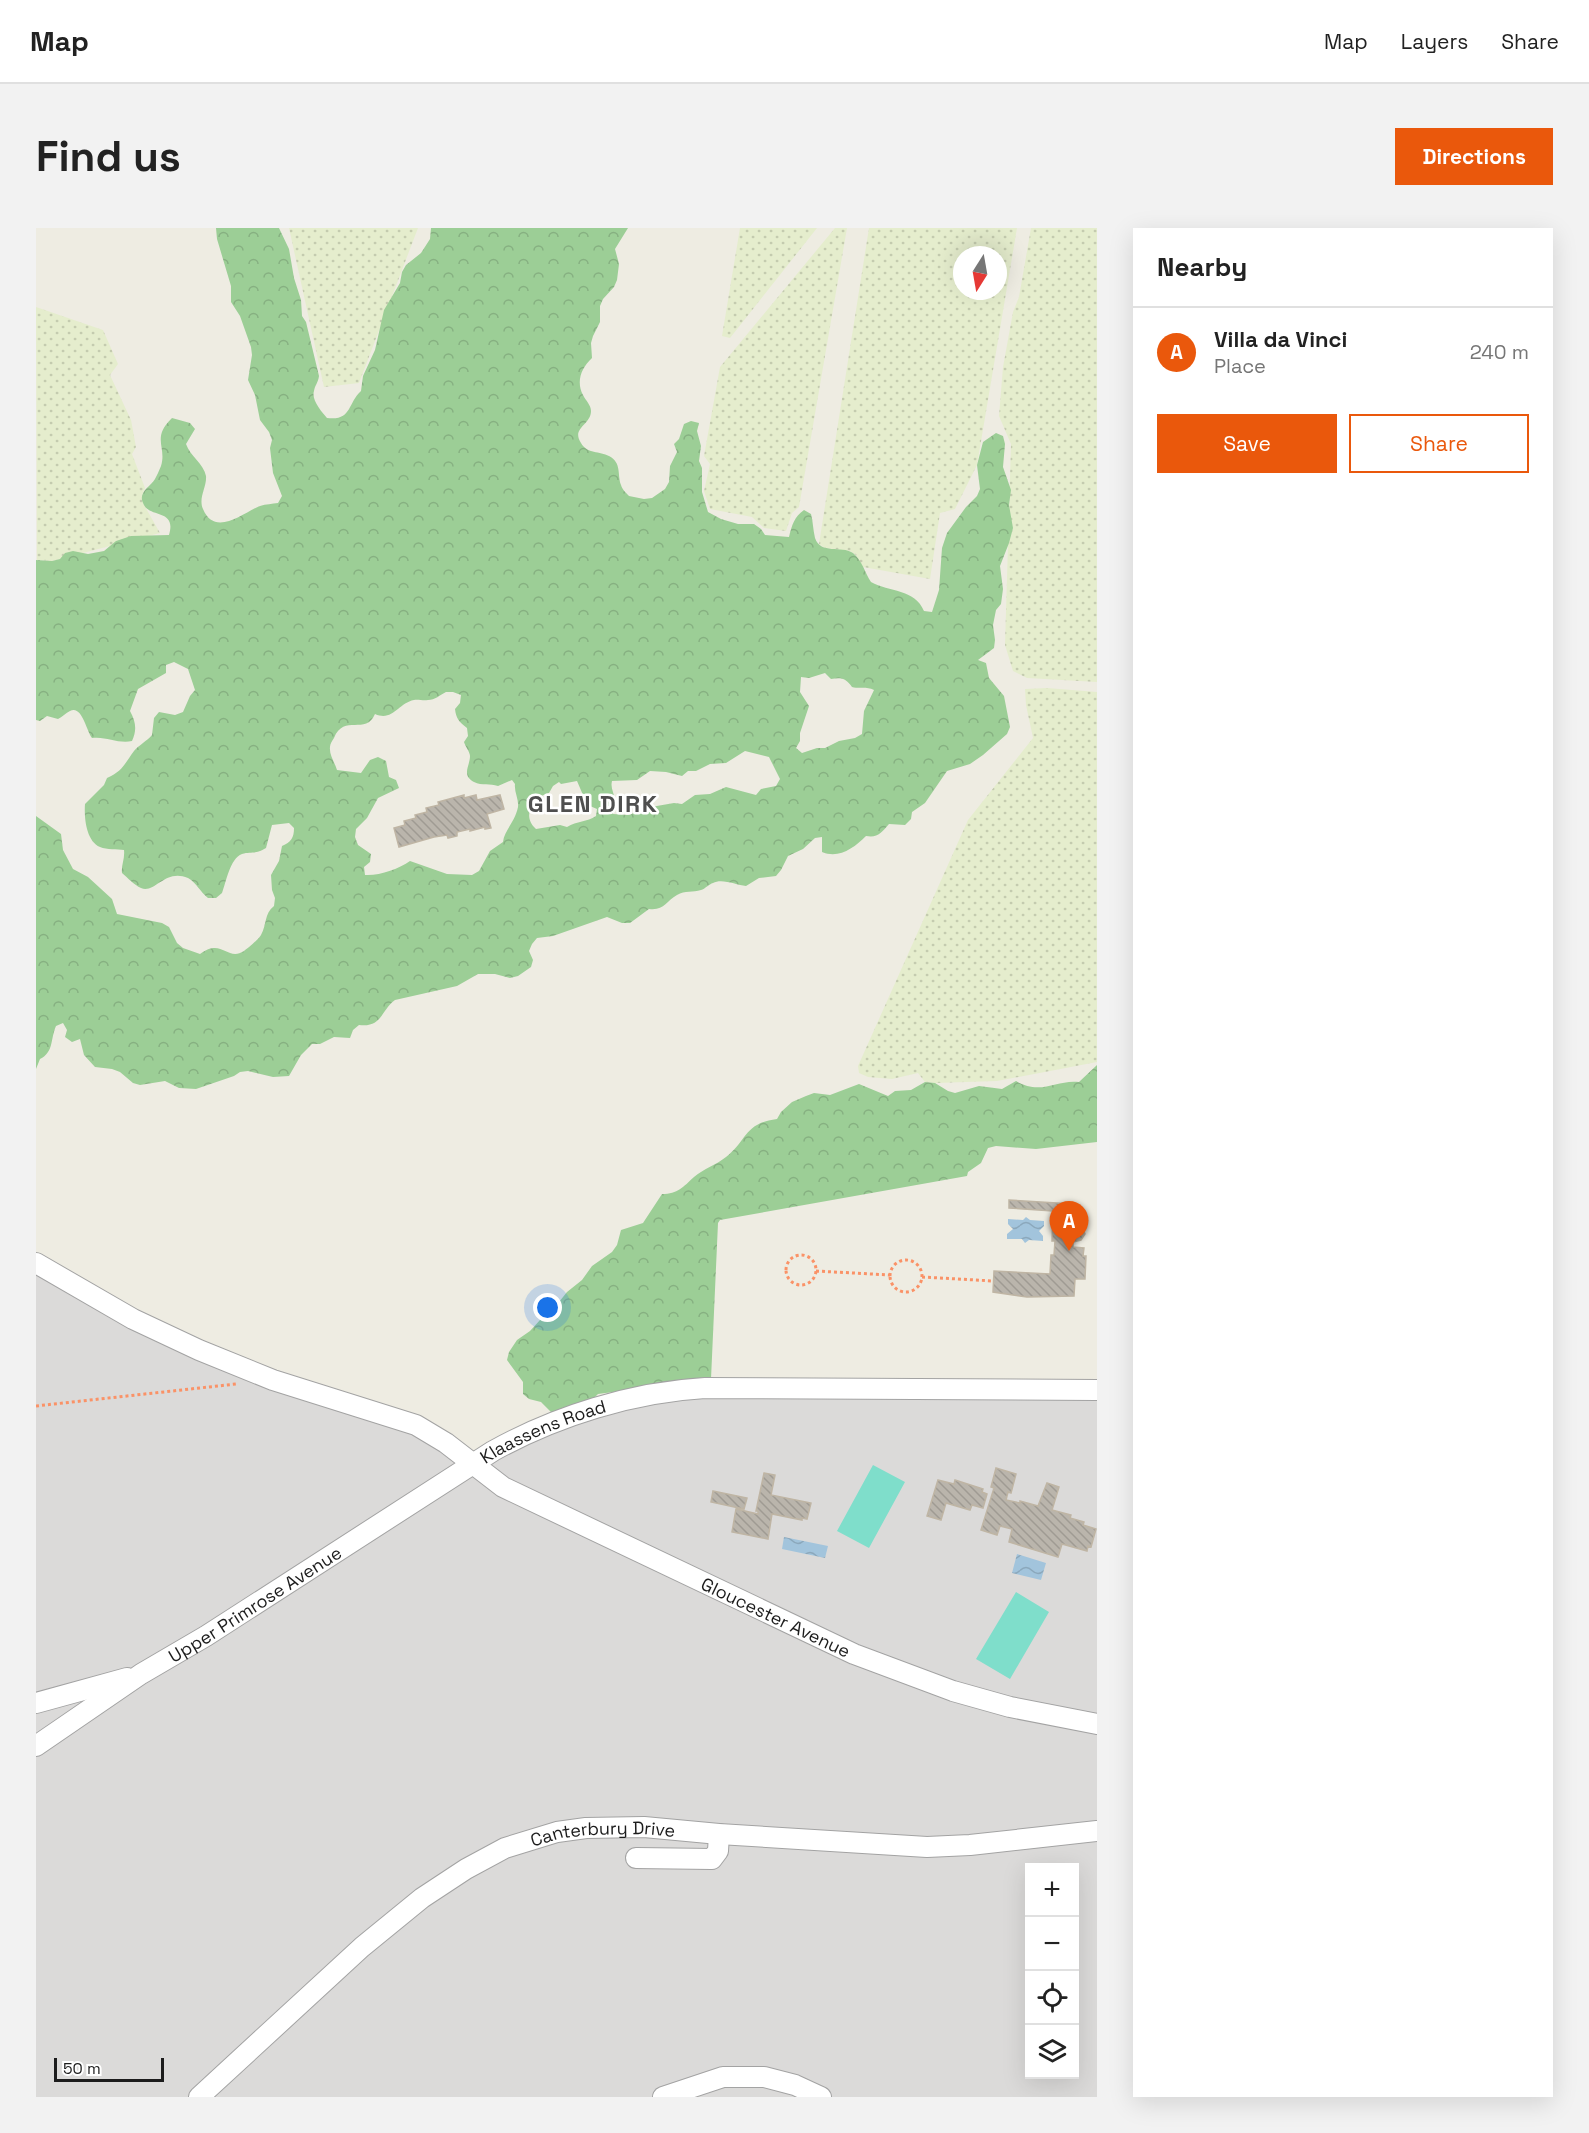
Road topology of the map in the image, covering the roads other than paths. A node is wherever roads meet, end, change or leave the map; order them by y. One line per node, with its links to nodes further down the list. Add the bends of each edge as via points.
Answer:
1 (36, 1263): 3 (street, Klaassens Road, via 162,1333 273,1380 416,1425)
2 (1097, 1390): 3 (street, Klaassens Road, via 674,1390 590,1410 544,1426)
3 (473, 1463): 4 (street, Upper Primrose Avenue); 6 (street, Gloucester Avenue, via 503,1487 854,1654 953,1691)
4 (141, 1674): 5 (street); 7 (street, Upper Primrose Avenue)
5 (36, 1703)
6 (1097, 1724)
7 (36, 1746)
8 (1097, 1831): 9 (street, Canterbury Drive, via 927,1847)
9 (719, 1834): 10 (street, via 716,1856 712,1859); 11 (street, Canterbury Drive, via 644,1827 586,1828 557,1832 505,1848 422,1898 362,1947)
10 (636, 1858)
11 (199, 2097)
12 (663, 2097): 13 (street, via 723,2077 764,2077)
13 (821, 2097)

